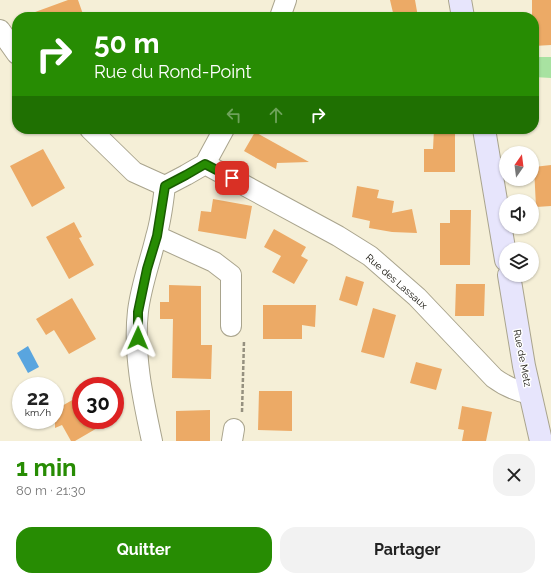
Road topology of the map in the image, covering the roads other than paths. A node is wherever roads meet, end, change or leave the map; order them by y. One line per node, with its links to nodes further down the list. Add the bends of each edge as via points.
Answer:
1 (286, 0): 3 (street)
2 (460, 0): 4 (main road)
3 (282, 12)
4 (462, 12)
5 (0, 30): 6 (street)
6 (12, 47)
7 (95, 134): 11 (street, via 134,172)
8 (221, 134): 10 (street)
9 (485, 134): 13 (main road)
10 (205, 164): 11 (street); 16 (street, Rue des Lassaux, via 370,256 417,297 494,378 506,387)
11 (165, 186): 12 (street)
12 (157, 236): 15 (street, via 214,262 231,275); 17 (street, via 138,312 137,351)
13 (503, 242)
14 (510, 282): 16 (main road, Rue de Metz)
15 (231, 326)
16 (530, 394): 18 (main road, Rue de Metz)
17 (152, 441)
18 (541, 441)

